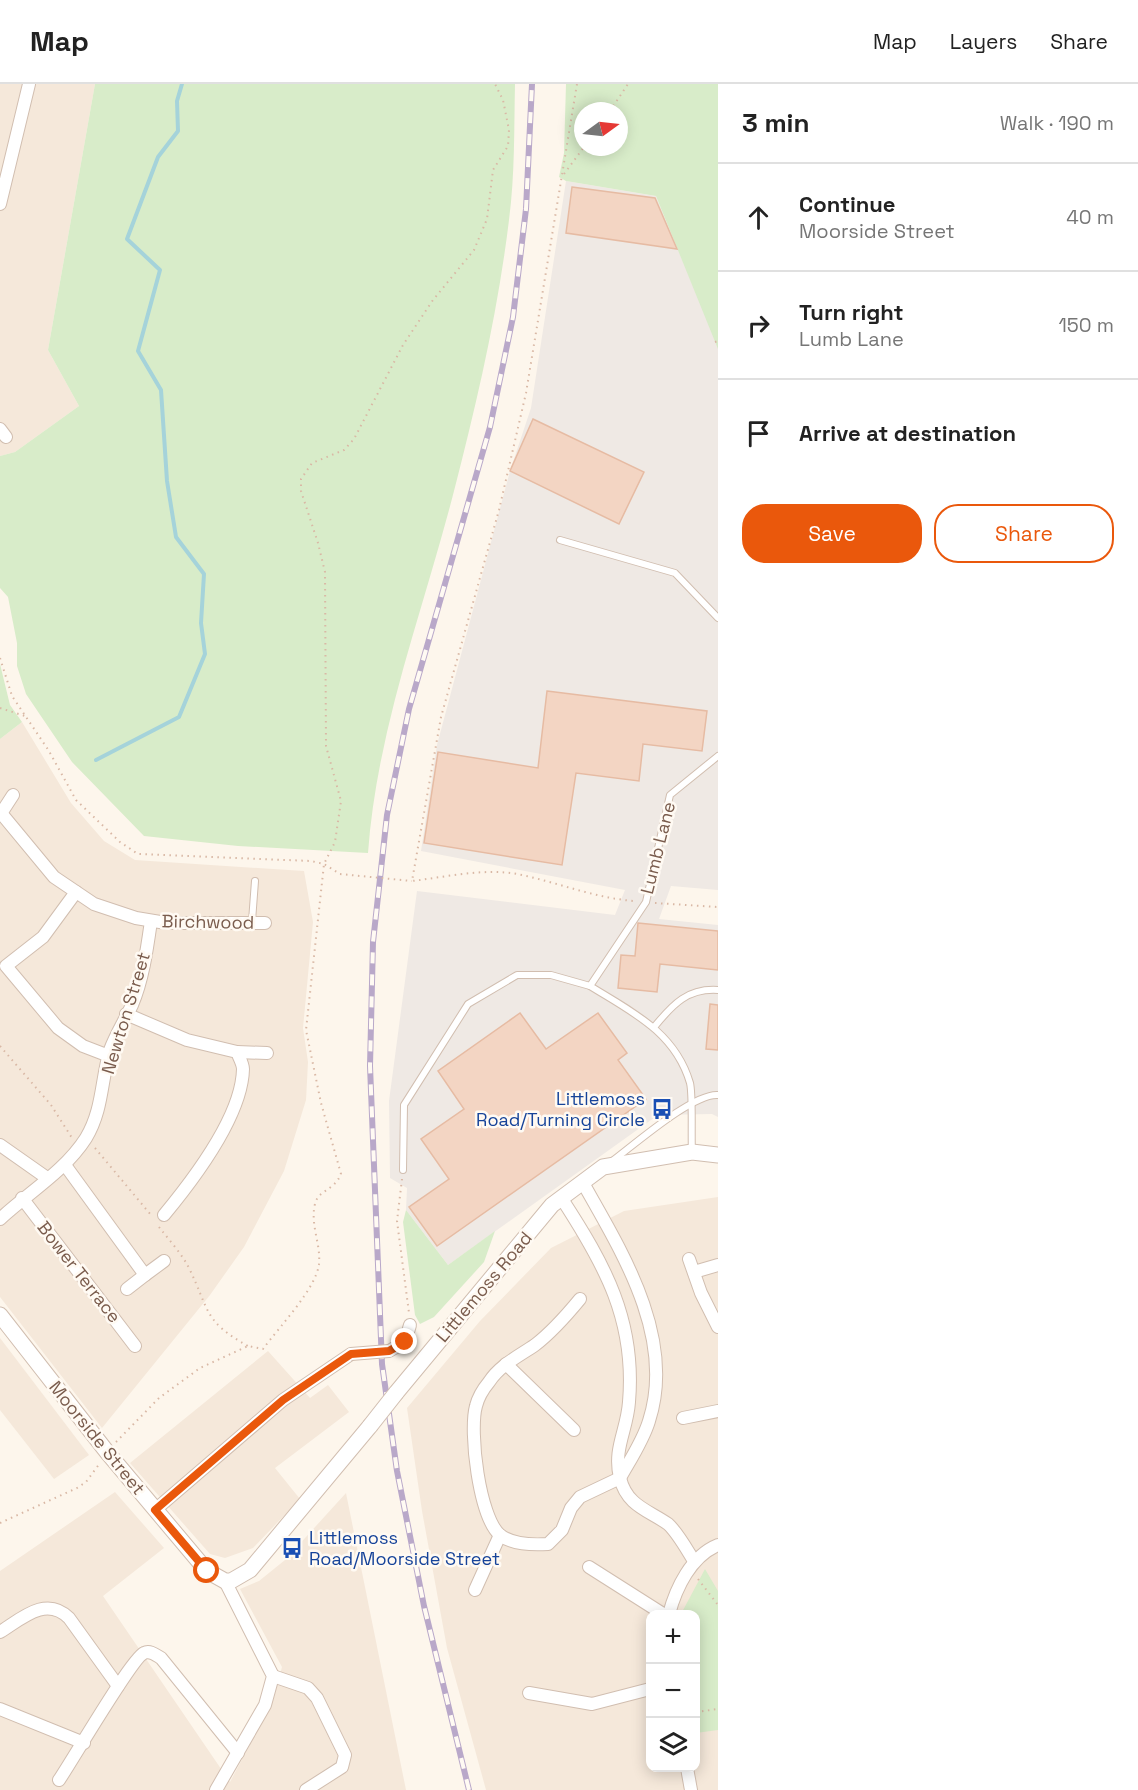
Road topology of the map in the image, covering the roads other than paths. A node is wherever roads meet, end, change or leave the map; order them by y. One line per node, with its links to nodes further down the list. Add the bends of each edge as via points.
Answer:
1 (29, 84): 2 (street)
2 (0, 204)
3 (560, 540): 4 (lane, via 675,573)
4 (718, 618)
5 (718, 756): 13 (lane, Lumb Lane, via 670,795 646,902)
6 (13, 795): 7 (street)
7 (1, 814): 9 (street, via 54,877)
8 (255, 881): 11 (lane)
9 (76, 892): 10 (street, via 94,904); 12 (street, via 43,937)
10 (151, 921): 11 (street, Birchwood); 15 (street, Newton Street, via 144,967)
11 (258, 922)
12 (3, 962): 19 (street, via 58,1028 83,1046)
13 (590, 986): 16 (lane); 27 (lane, via 551,975 517,975 468,1004 404,1105)
14 (718, 990): 16 (lane, via 703,989 677,1001)
15 (126, 1014): 17 (street, via 187,1040); 19 (street, Newton Street)
16 (655, 1026): 21 (lane, via 683,1067 691,1085)
17 (237, 1052): 18 (street); 32 (street, via 243,1068 236,1102 213,1146)
18 (267, 1053)
19 (109, 1056): 25 (street, Newton Street, via 101,1103)
20 (718, 1095): 21 (lane, via 707,1094)
21 (690, 1104): 23 (lane); 26 (lane)
22 (0, 1145): 28 (street)
23 (692, 1152): 24 (street, Littlemoss Road); 26 (street, Littlemoss Road)
24 (718, 1155)
25 (65, 1165): 28 (street, Newton Street); 38 (street)
26 (603, 1167): 29 (street, Littlemoss Road)
27 (403, 1170)
28 (47, 1178): 30 (street, Newton Street)
29 (583, 1183): 31 (street, Littlemoss Road); 49 (street, via 631,1273 653,1345 656,1383 650,1420)
30 (22, 1198): 33 (street, Newton Street); 44 (street, Bower Terrace)
31 (561, 1199): 49 (street, via 605,1272 626,1326 631,1358 629,1405 617,1448); 55 (street, Littlemoss Road, bridge, via 552,1205 250,1570)
32 (164, 1215)
33 (0, 1219)
34 (689, 1259): 37 (street)
35 (164, 1260): 38 (street)
36 (718, 1265): 37 (street)
37 (694, 1272): 43 (street)
38 (145, 1275): 39 (street)
39 (127, 1289)
40 (580, 1299): 45 (street, via 556,1327)
41 (0, 1315): 50 (street, Moorside Street)
42 (410, 1325): 50 (street, bridge, via 405,1342 389,1351 351,1354 283,1400)
43 (718, 1328)
44 (135, 1346)
45 (506, 1364): 48 (street); 51 (street, via 489,1380 476,1406 474,1439 489,1518)
46 (718, 1411): 47 (street)
47 (683, 1418)
48 (574, 1430)
49 (620, 1478): 51 (street, via 580,1497 562,1530 548,1544 526,1545); 53 (street, via 635,1505 669,1526)
50 (155, 1510): 55 (street, Moorside Street, via 207,1571)
51 (500, 1535): 56 (street)
52 (718, 1545): 53 (street)
53 (694, 1562): 58 (street)
54 (589, 1567): 57 (street)
55 (225, 1581): 60 (street)
56 (475, 1590)
57 (657, 1610)
58 (670, 1610)
59 (0, 1632): 61 (street, via 40,1608 61,1611)
60 (273, 1676): 66 (street, via 265,1705); 70 (street, via 308,1688 317,1698 345,1755 339,1769)
61 (118, 1686): 65 (street); 66 (street, via 137,1658 150,1652 161,1659)
62 (646, 1690): 63 (street, via 592,1704)
63 (529, 1693)
64 (0, 1709): 65 (street)
65 (84, 1743): 68 (street)
66 (238, 1753): 69 (street)
67 (688, 1772): 71 (street)
68 (59, 1780)
69 (216, 1790)
70 (306, 1790)
71 (692, 1790)

